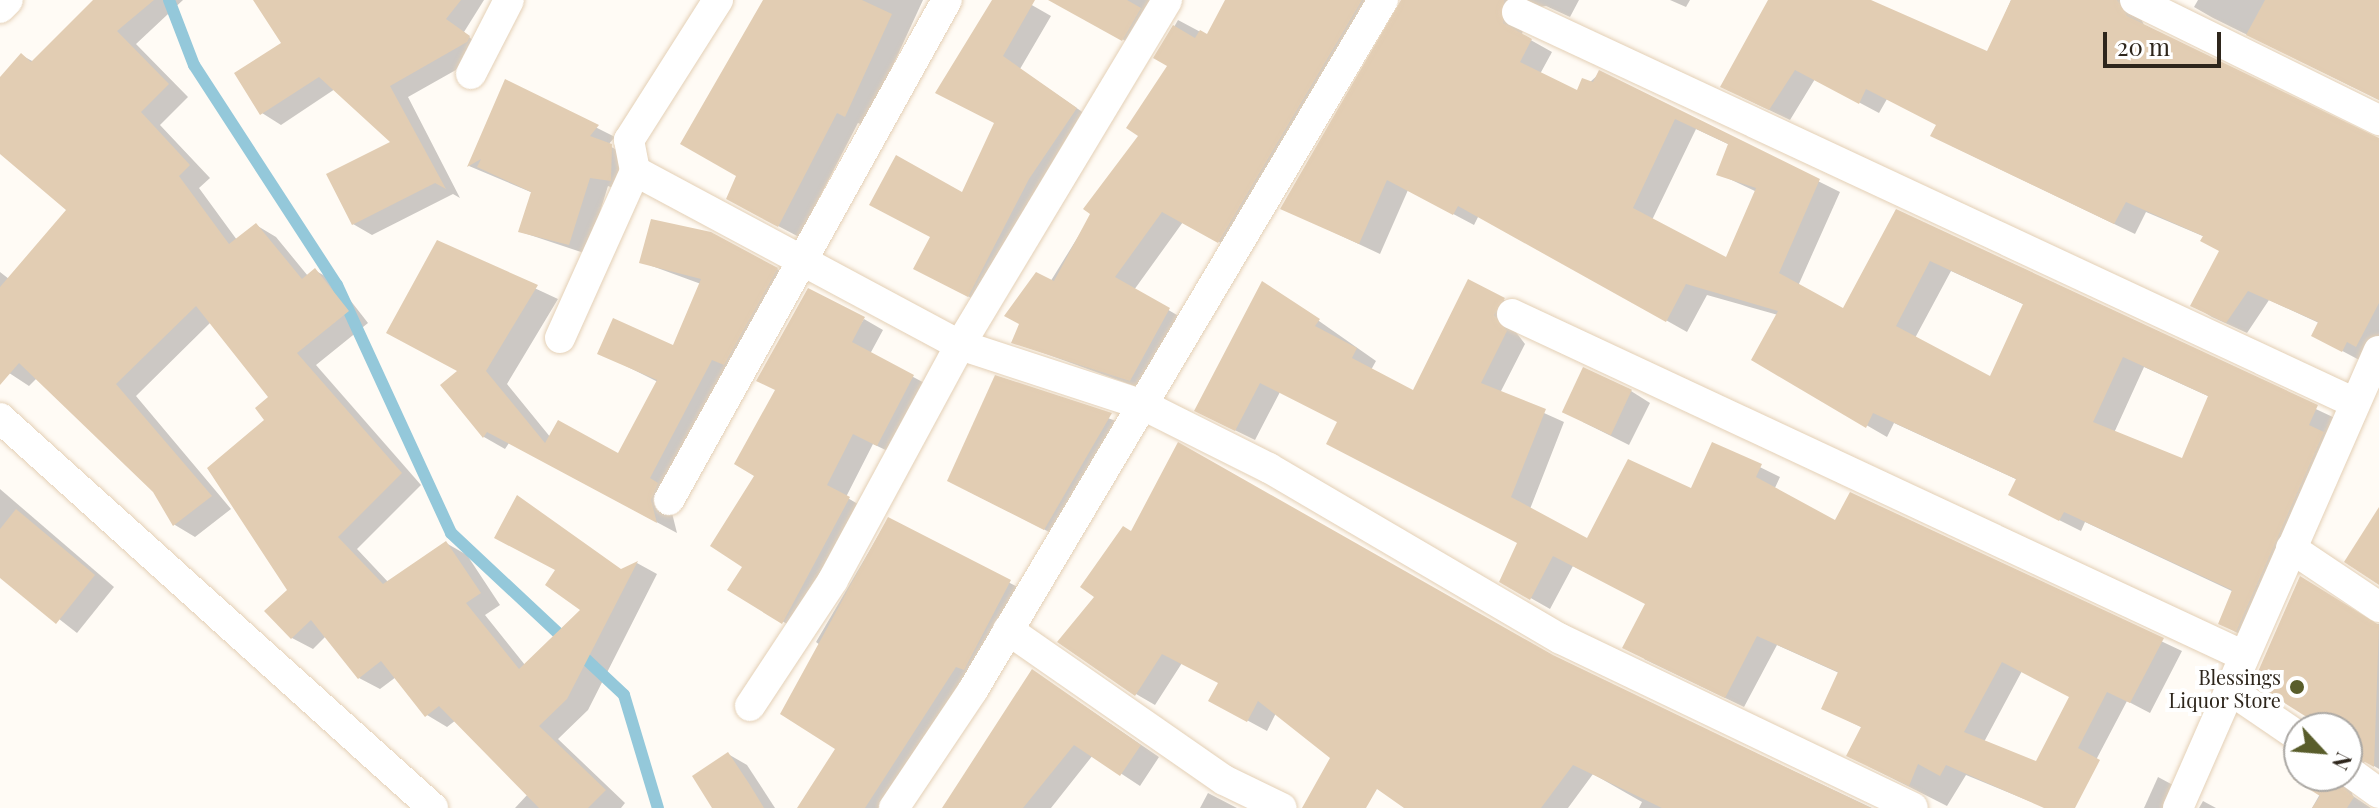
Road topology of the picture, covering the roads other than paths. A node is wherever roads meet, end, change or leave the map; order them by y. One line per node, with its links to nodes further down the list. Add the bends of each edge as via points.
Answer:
1 (8, 0): 8 (street)
2 (509, 0): 10 (street)
3 (718, 0): 12 (street, via 629,140)
4 (947, 0): 13 (street)
5 (1167, 0): 16 (street)
6 (1383, 0): 19 (street)
7 (2135, 0): 11 (street)
8 (0, 8)
9 (1517, 12): 18 (street)
10 (471, 74)
11 (2379, 120)
12 (635, 171): 13 (street); 15 (street)
13 (799, 263): 16 (street); 21 (street)
14 (1512, 314): 25 (street)
15 (560, 338)
16 (960, 345): 19 (street); 27 (street, via 833,580)
17 (2379, 351): 18 (street)
18 (2353, 402): 22 (street)
19 (1141, 404): 24 (street); 32 (street, via 1269,468 1561,639)
20 (0, 418): 29 (street)
21 (669, 500)
22 (2291, 548): 23 (street); 25 (street)
23 (2379, 607)
24 (1008, 630): 30 (street); 31 (street, via 1224,780)
25 (2242, 655): 26 (street)
26 (2229, 689): 28 (street); 33 (street)
27 (750, 706)
28 (2283, 726)
29 (433, 808)
30 (894, 808)
31 (1282, 808)
32 (1913, 808)
33 (2178, 808)

